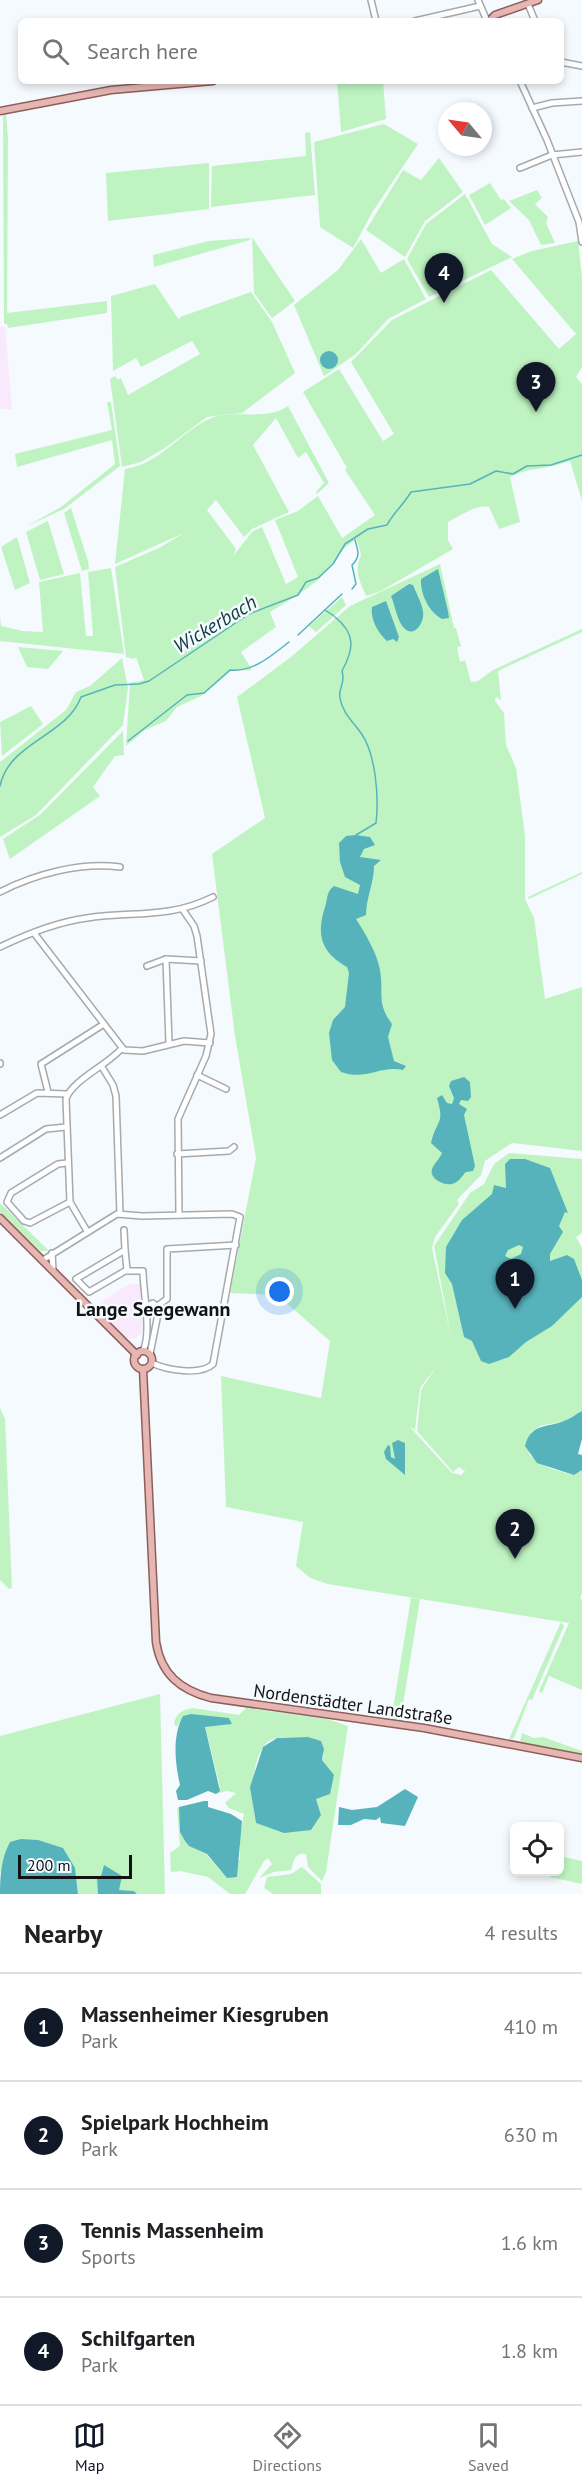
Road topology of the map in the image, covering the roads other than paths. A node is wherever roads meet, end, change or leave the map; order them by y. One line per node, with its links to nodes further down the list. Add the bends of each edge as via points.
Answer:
1 (371, 0): 5 (street)
2 (538, 0): 4 (main road)
3 (479, 3): 6 (street); 7 (street)
4 (528, 4): 8 (main road); 9 (street)
5 (375, 18)
6 (426, 18)
7 (486, 18)
8 (492, 18)
9 (535, 18)
10 (564, 63): 11 (street)
11 (582, 66)
12 (179, 84): 16 (main road, via 111,90)
13 (521, 84): 15 (street)
14 (582, 101): 15 (street, via 552,102)
15 (532, 108): 18 (street)
16 (0, 111)
17 (582, 152): 18 (street)
18 (552, 155): 19 (street); 20 (street, via 579,222)
19 (520, 168)
20 (582, 242)
21 (120, 867): 22 (street, via 75,868 32,877)
22 (0, 892)
23 (213, 897): 24 (street)
24 (183, 910): 25 (street, via 78,919); 28 (street, via 194,926)
25 (34, 933): 26 (street); 30 (street)
26 (0, 947)
27 (166, 959): 28 (street); 29 (street); 31 (street)
28 (201, 961): 32 (street, via 211,1022)
29 (147, 966)
30 (104, 1024): 33 (street); 37 (street, via 43,1062 40,1070)
31 (169, 1043): 32 (street); 33 (street, via 143,1051)
32 (210, 1043): 35 (street)
33 (122, 1048): 34 (street)
34 (102, 1067): 38 (street); 46 (street, via 116,1096)
35 (197, 1075): 36 (street); 42 (street, via 180,1113)
36 (225, 1089)
37 (48, 1092): 38 (street); 39 (street, via 31,1095)
38 (67, 1094): 40 (street)
39 (1, 1113)
40 (66, 1127): 43 (street, via 46,1129); 44 (street)
41 (234, 1147): 42 (street, via 229,1151)
42 (177, 1154): 47 (street)
43 (0, 1158)
44 (67, 1163): 45 (street); 45 (street, via 58,1164 11,1193 7,1202 30,1223)
45 (70, 1202): 50 (street)
46 (120, 1214): 47 (street); 50 (street)
47 (179, 1215): 51 (street, via 240,1217)
48 (0, 1218): 54 (main road)
49 (124, 1230): 52 (street)
50 (87, 1231): 53 (street)
51 (236, 1245): 58 (street, via 167,1249 166,1300); 60 (street, via 213,1365 206,1369 169,1370)
52 (125, 1250): 56 (street); 56 (street, via 76,1279 90,1292)
53 (52, 1253): 54 (street); 55 (street)
54 (43, 1260): 55 (main road)
55 (52, 1270): 59 (main road)
56 (127, 1270): 57 (street, via 143,1271)
57 (146, 1306): 58 (street); 59 (street)
58 (157, 1306): 59 (street)
59 (143, 1353): 60 (main road); 61 (main road, via 136,1365)
60 (152, 1363): 61 (main road)
61 (143, 1369): 62 (main road, Nordenstädter Landstraße, via 156,1642 161,1664 171,1678 189,1691 211,1698 424,1728)
62 (582, 1758)

